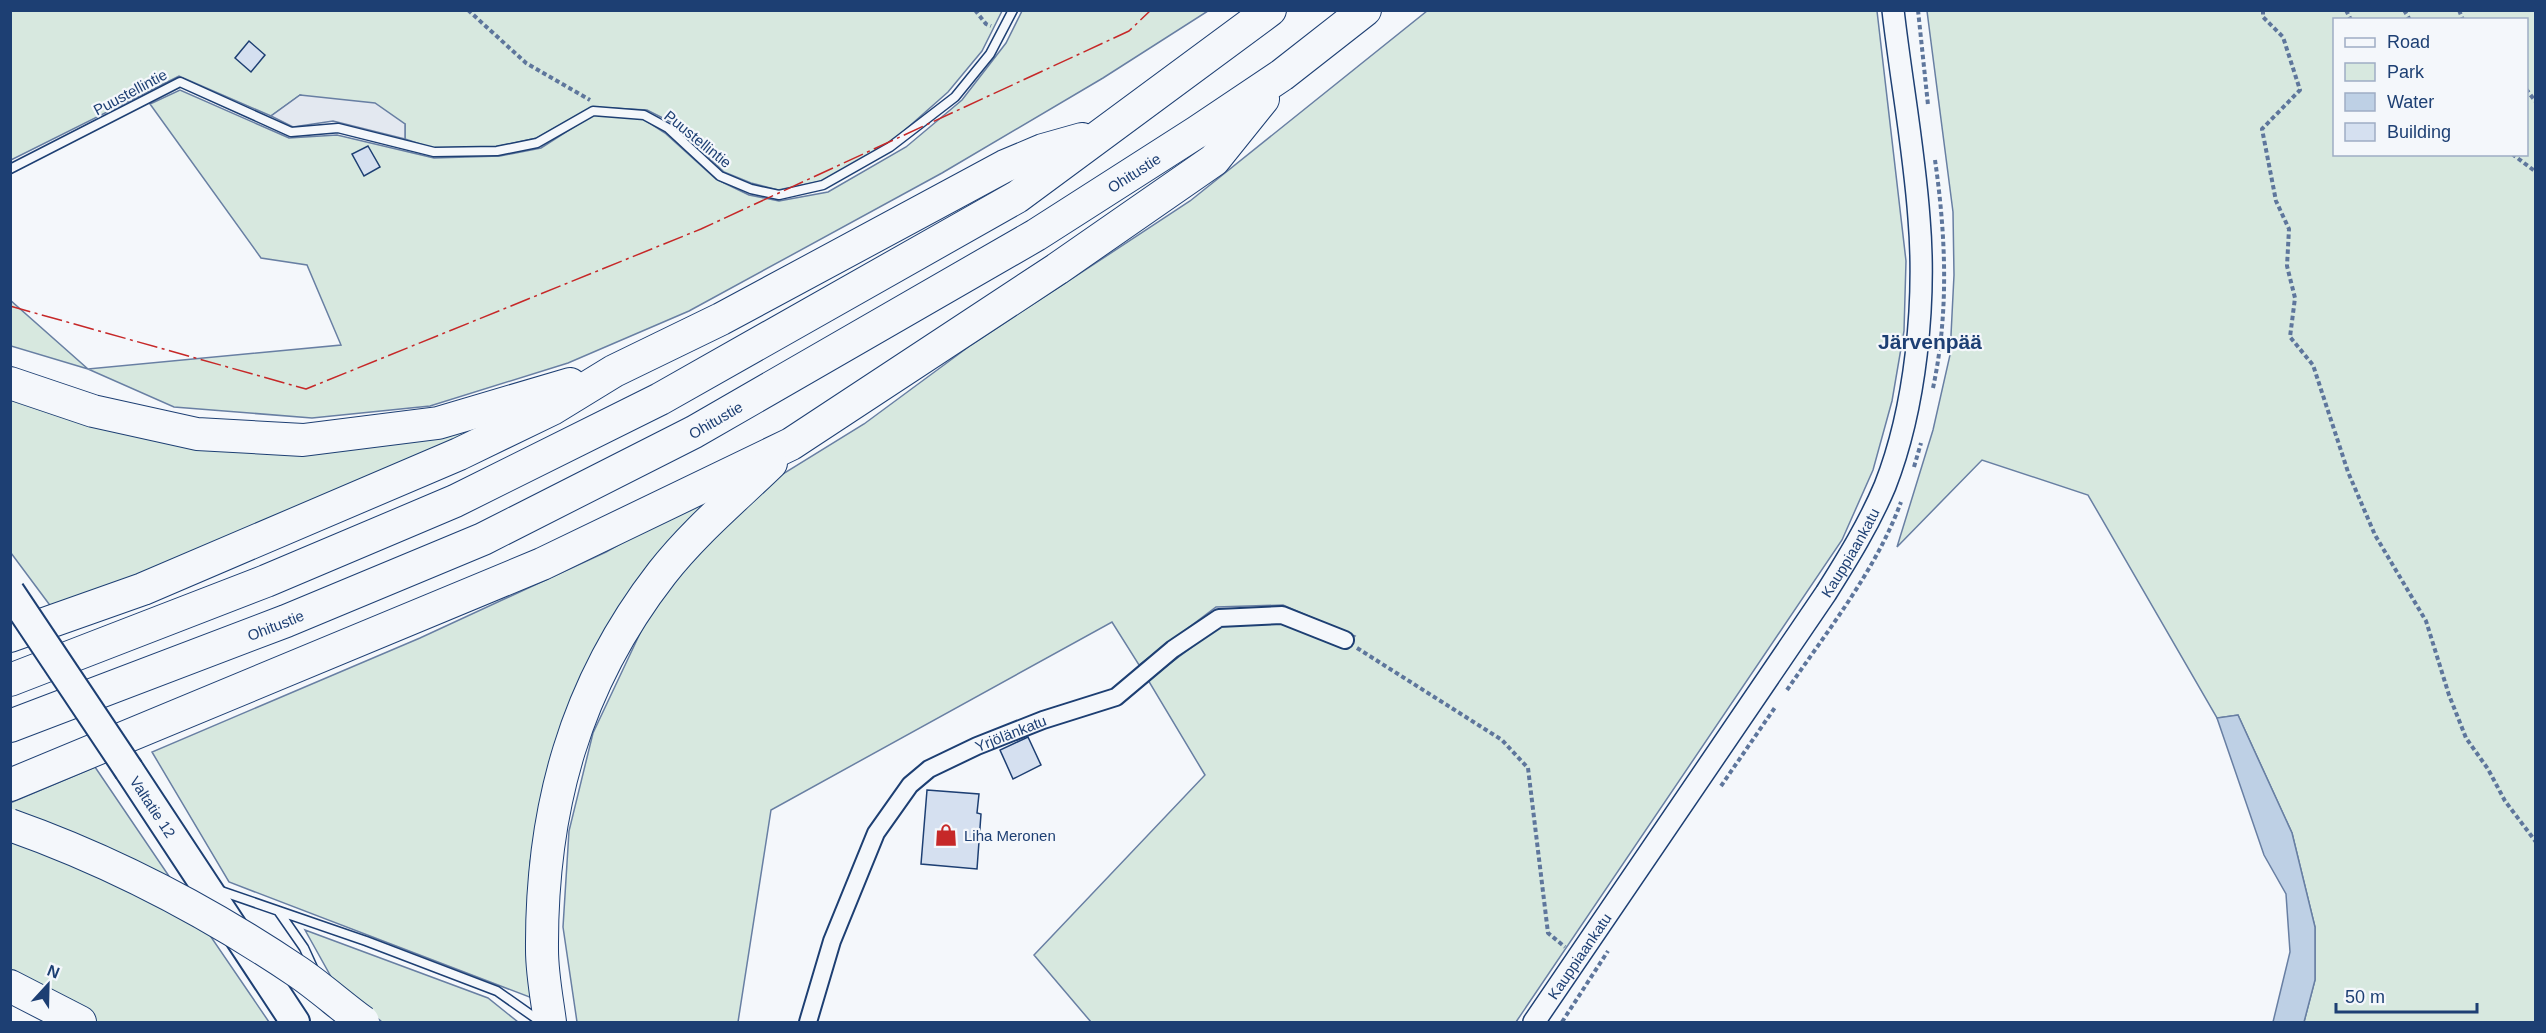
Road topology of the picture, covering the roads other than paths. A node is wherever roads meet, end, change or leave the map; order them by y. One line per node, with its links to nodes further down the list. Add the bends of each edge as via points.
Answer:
1 (1013, 10): 7 (lane, Puustellintie, via 990,54 955,97 890,147 823,185 779,195 720,176 668,128 644,115 593,111 537,143 497,151 434,152 338,128 291,132 180,82)
2 (1270, 10): 6 (highway)
3 (1365, 10): 5 (highway, Ohitustie)
4 (1893, 10): 22 (street, Kauppiaankatu, via 1920,218 1920,332 1903,422 1885,484 1866,528 1826,593)
5 (1282, 75): 10 (highway, via 1214,160); 15 (highway, Ohitustie, via 1036,235 694,432 483,539 286,621)
6 (1102, 133): 8 (highway, via 1005,166 721,319); 14 (highway, via 1017,197 660,399 455,501 266,581)
7 (10, 170)
8 (614, 371): 9 (highway, via 438,423 303,440 197,434 93,411); 12 (highway, via 552,409 459,454 143,589)
9 (10, 383)
10 (791, 444): 16 (highway, via 542,564); 27 (highway, via 663,572 626,625 592,686 568,749 551,816 542,952)
11 (10, 592): 18 (highway, Valtatie 12, bridge)
12 (10, 636)
13 (1345, 640): 28 (street, Yrjölänkatu, via 1282,615 1219,618 1173,649 1116,697 1043,720 929,770 909,785 876,833 832,942)
14 (10, 680)
15 (10, 726)
16 (10, 785)
17 (10, 825): 25 (highway, bridge, via 149,885 224,925 300,973)
18 (204, 885): 19 (lane); 24 (highway, Valtatie 12)
19 (279, 911): 21 (lane, via 304,948); 26 (lane, via 497,991)
20 (10, 986): 23 (highway)
21 (333, 1012)
22 (1537, 1021)
23 (80, 1023)
24 (295, 1023)
25 (363, 1023)
26 (541, 1023)
27 (550, 1023)
28 (808, 1023)

